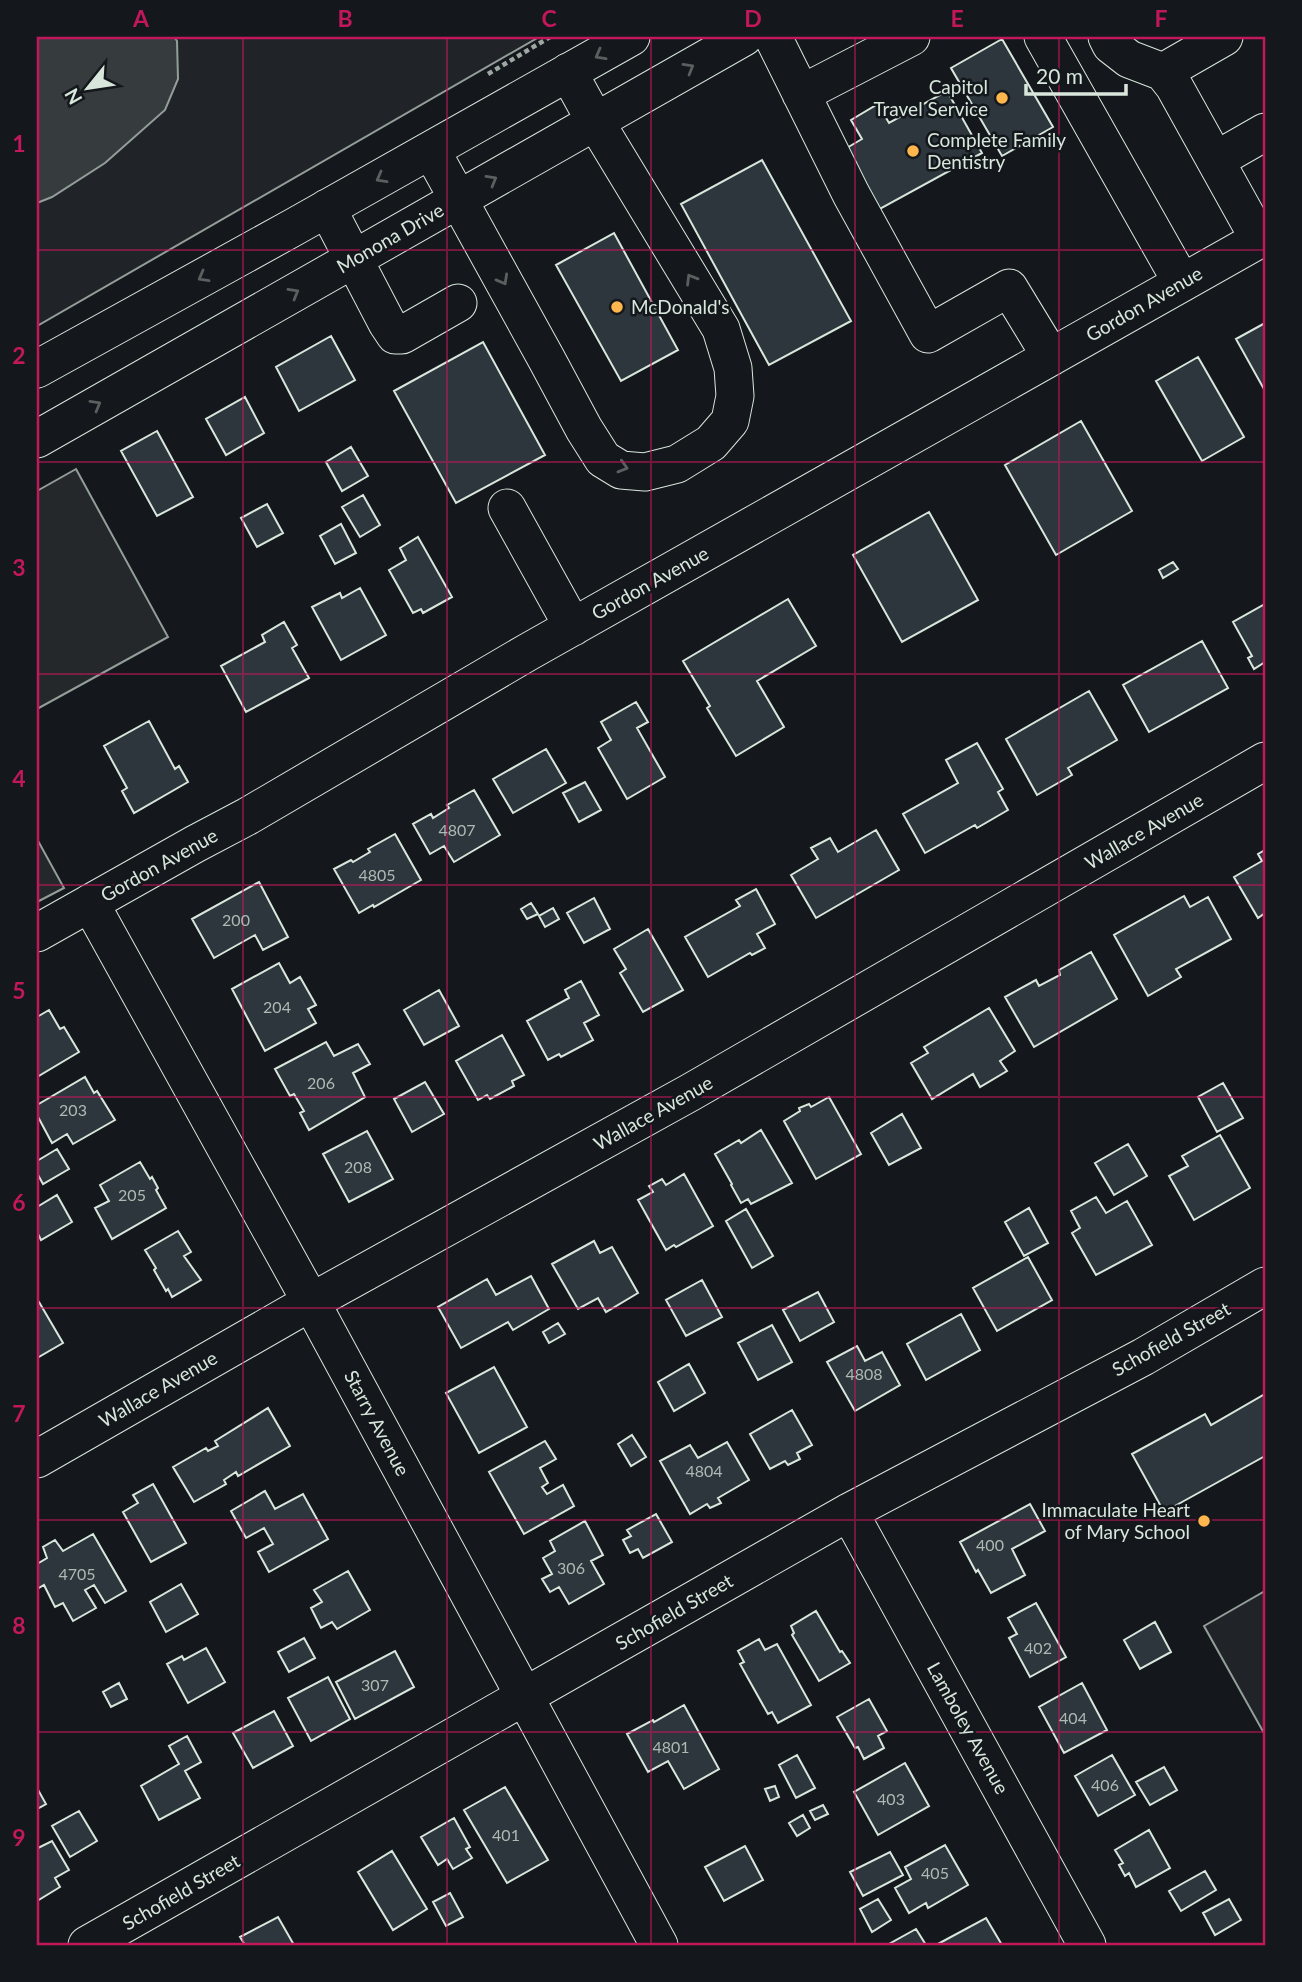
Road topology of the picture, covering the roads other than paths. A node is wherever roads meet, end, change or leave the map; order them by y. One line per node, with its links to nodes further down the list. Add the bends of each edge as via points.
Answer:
1 (632, 37): 8 (street, one-way to 8)
2 (744, 37): 11 (street, Monona Drive, one-way to 2)
3 (911, 37): 10 (street)
4 (1043, 37): 19 (street)
5 (1107, 37): 9 (street, via 1129,59)
6 (1224, 37): 9 (street)
7 (776, 43): 10 (street)
8 (568, 72): 11 (street); 13 (street)
9 (1163, 72): 14 (street)
10 (801, 94): 21 (street, via 928,334 1009,288)
11 (595, 121): 15 (street, Monona Drive, one-way to 11); 15 (street, one-way to 11, via 603,459 621,470 645,472 677,464 711,443 730,421 735,396 733,368 721,329)
12 (1265, 132): 14 (street)
13 (430, 150): 15 (street); 16 (street, one-way to 16)
14 (1216, 160): 17 (street)
15 (458, 199): 18 (street, Monona Drive)
16 (327, 208): 18 (street); 22 (street, one-way to 22)
17 (1262, 238): 19 (street, Gordon Avenue)
18 (353, 258): 20 (street, via 395,335); 23 (street, Monona Drive, one-way to 18)
19 (1182, 283): 21 (street, Gordon Avenue)
20 (458, 303)
21 (1051, 357): 25 (street, Gordon Avenue)
22 (37, 369)
23 (37, 439)
24 (507, 508): 25 (street)
25 (573, 627): 27 (street, Gordon Avenue)
26 (1265, 761): 30 (street, Wallace Avenue, via 691,1092)
27 (90, 903): 28 (street, Gordon Avenue); 30 (street, Starry Avenue)
28 (37, 933)
29 (1265, 1286): 32 (street, Schofield Street, via 1143,1357)
30 (311, 1302): 31 (street, Wallace Avenue); 33 (street, Starry Avenue)
31 (37, 1459)
32 (849, 1512): 33 (street, Schofield Street); 36 (street, Lamboley Avenue)
33 (525, 1697): 34 (street, Schofield Street); 35 (street, Starry Avenue)
34 (87, 1945)
35 (659, 1945)
36 (1087, 1945)

